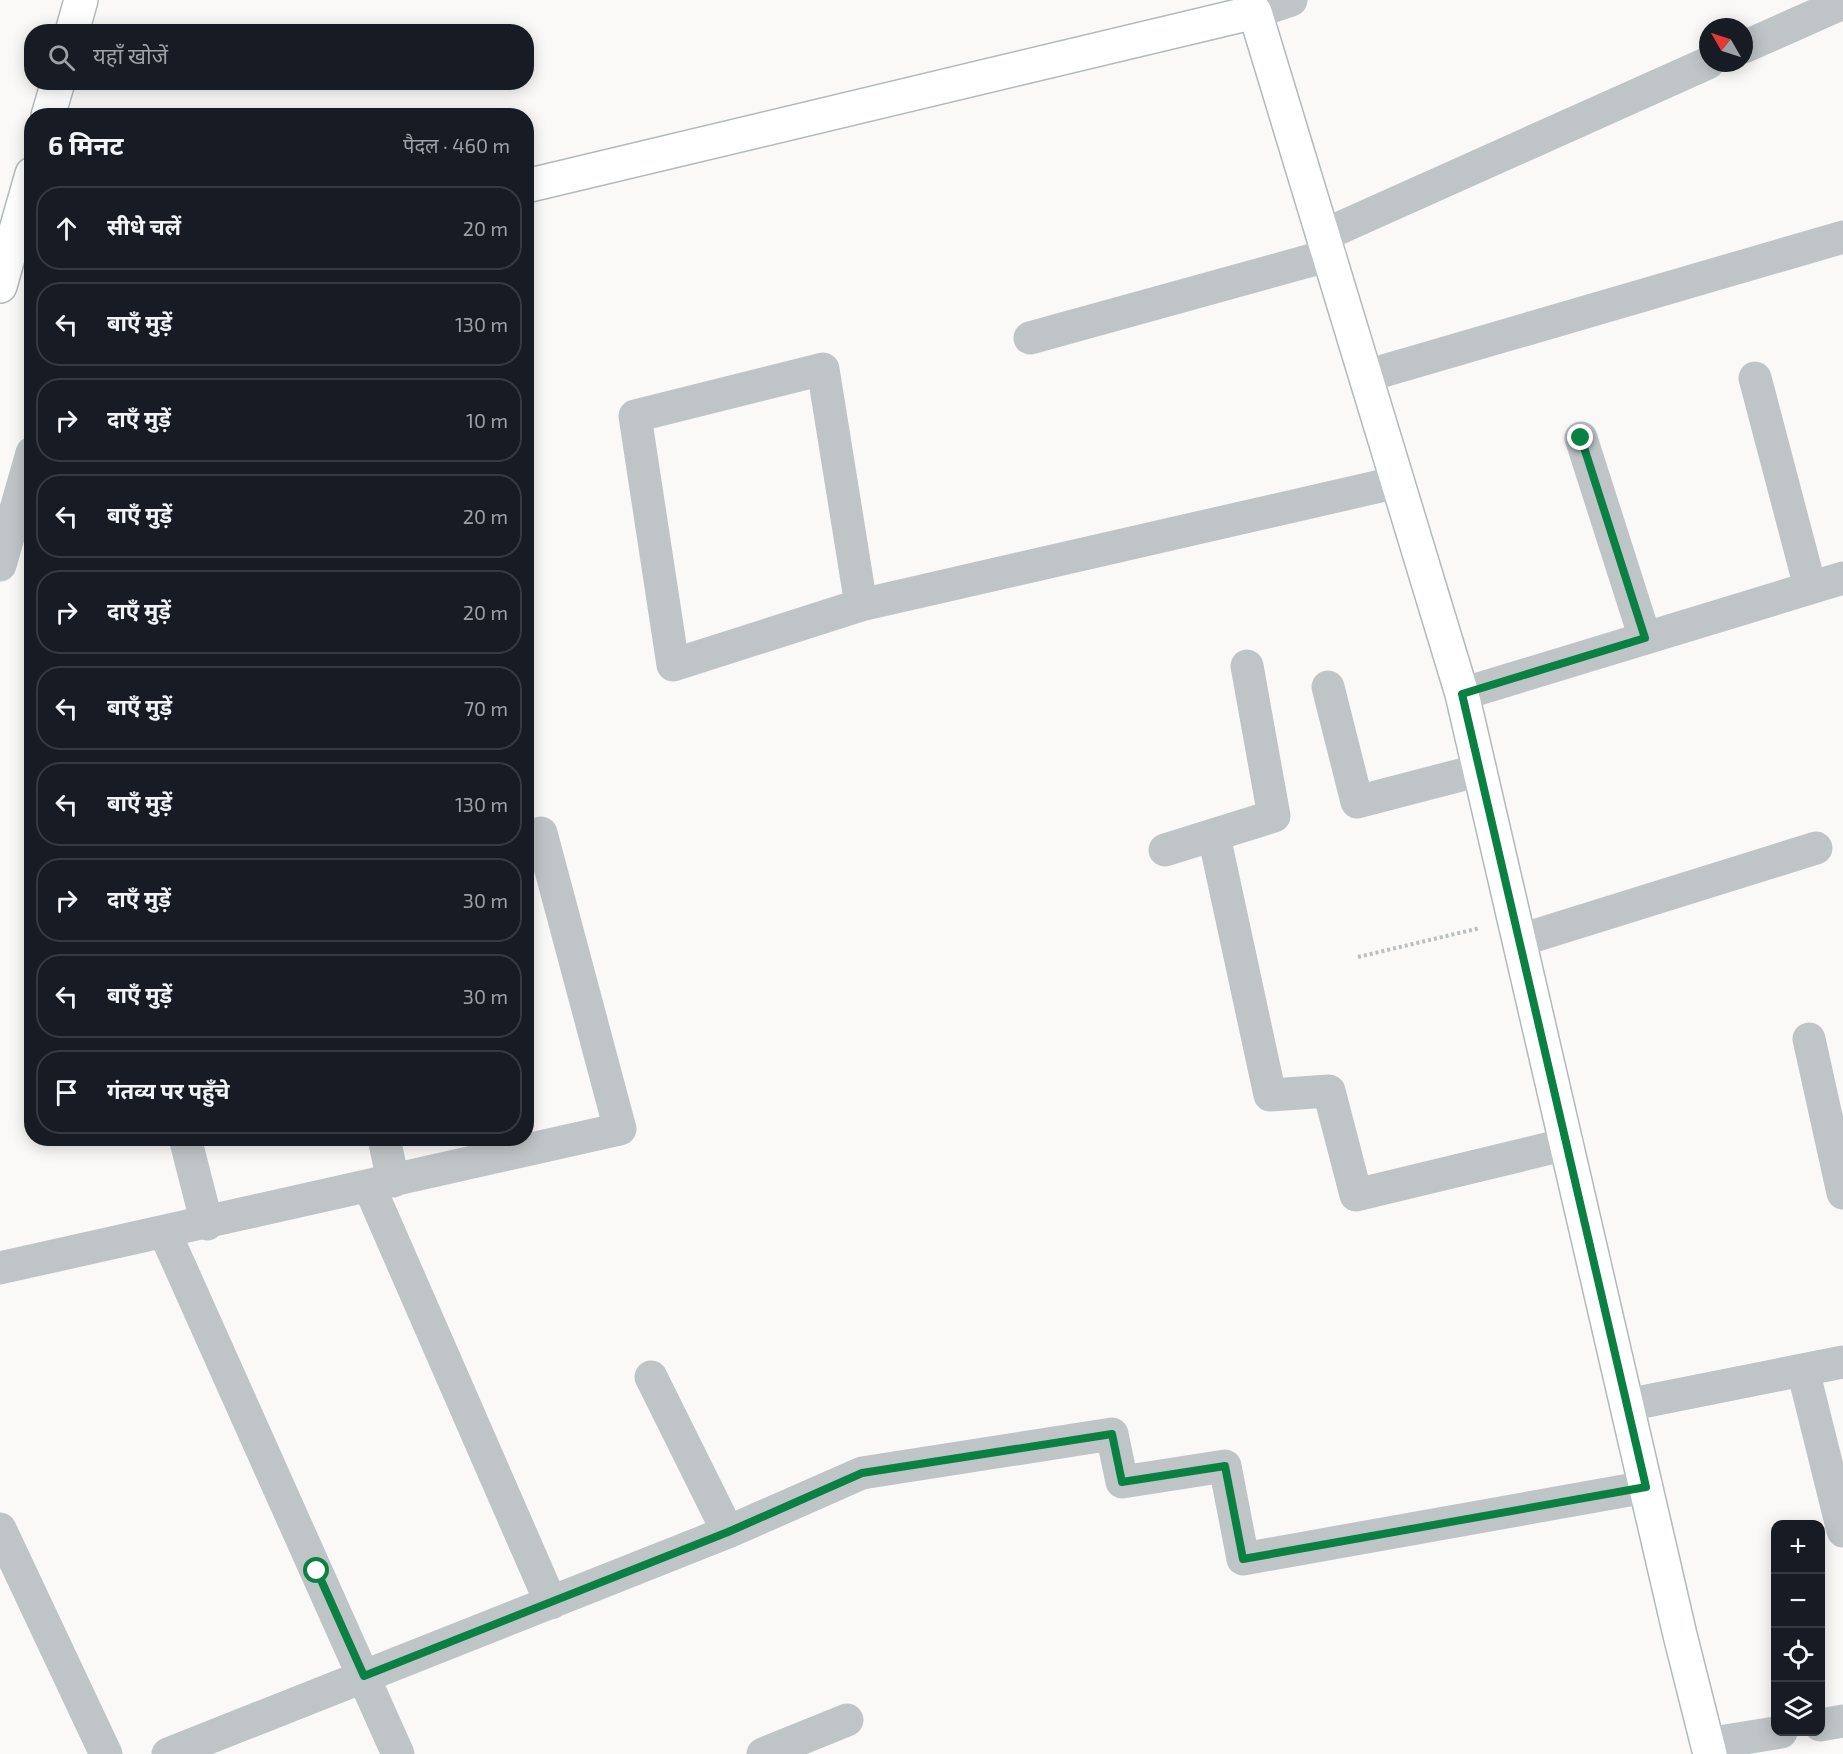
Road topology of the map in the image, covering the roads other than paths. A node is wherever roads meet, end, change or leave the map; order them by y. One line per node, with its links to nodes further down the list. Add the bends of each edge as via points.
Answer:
1 (81, 0): 5 (street)
2 (1291, 0): 4 (street)
3 (1843, 3): 6 (street)
4 (1253, 6): 10 (street); 13 (street)
5 (74, 24)
6 (1753, 43)
7 (1699, 67): 13 (street)
8 (56, 90): 9 (street)
9 (50, 108)
10 (534, 184)
11 (24, 228): 14 (street)
12 (1843, 237): 17 (street)
13 (1327, 245): 16 (street); 17 (street)
14 (21, 248): 15 (street)
15 (0, 286)
16 (1030, 338)
17 (1366, 376): 21 (street)
18 (1755, 378): 24 (street)
19 (1581, 438): 26 (street)
20 (24, 481): 22 (street)
21 (1398, 482): 25 (street); 29 (street)
22 (0, 565)
23 (1843, 578): 24 (street)
24 (1810, 586): 26 (street)
25 (861, 605): 25 (street, via 673,665 635,416 823,369)
26 (1645, 638): 29 (street)
27 (1247, 666): 32 (street, via 1274,816)
28 (1328, 687): 30 (street, via 1358,802)
29 (1462, 694): 30 (street)
30 (1480, 771): 35 (street)
31 (541, 833): 40 (street, via 620,1129)
32 (1214, 836): 34 (street); 37 (street, via 1270,1095 1329,1091 1356,1195)
33 (1816, 848): 35 (street)
34 (1166, 850)
35 (1518, 929): 37 (street)
36 (1809, 1039): 41 (street)
37 (1568, 1144): 48 (street)
38 (186, 1146): 42 (street)
39 (383, 1146): 40 (street)
40 (381, 1184): 42 (street); 53 (street)
41 (1843, 1193)
42 (207, 1224): 43 (street)
43 (165, 1233): 44 (street); 54 (street)
44 (0, 1268)
45 (1843, 1362): 46 (street)
46 (1803, 1370): 48 (street); 51 (street)
47 (651, 1377): 52 (street)
48 (1627, 1405): 49 (street)
49 (1646, 1487): 52 (street, via 1243,1559 1225,1466 1122,1482 1112,1434 862,1473); 59 (street)
50 (0, 1529): 60 (street)
51 (1843, 1531)
52 (728, 1532): 53 (street)
53 (551, 1603): 54 (street)
54 (364, 1676): 61 (street); 62 (street)
55 (847, 1720): 63 (street)
56 (1843, 1721): 57 (street)
57 (1825, 1724)
58 (1771, 1733): 59 (street)
59 (1708, 1749)
60 (106, 1754)
61 (168, 1754)
62 (398, 1754)
63 (762, 1754)

